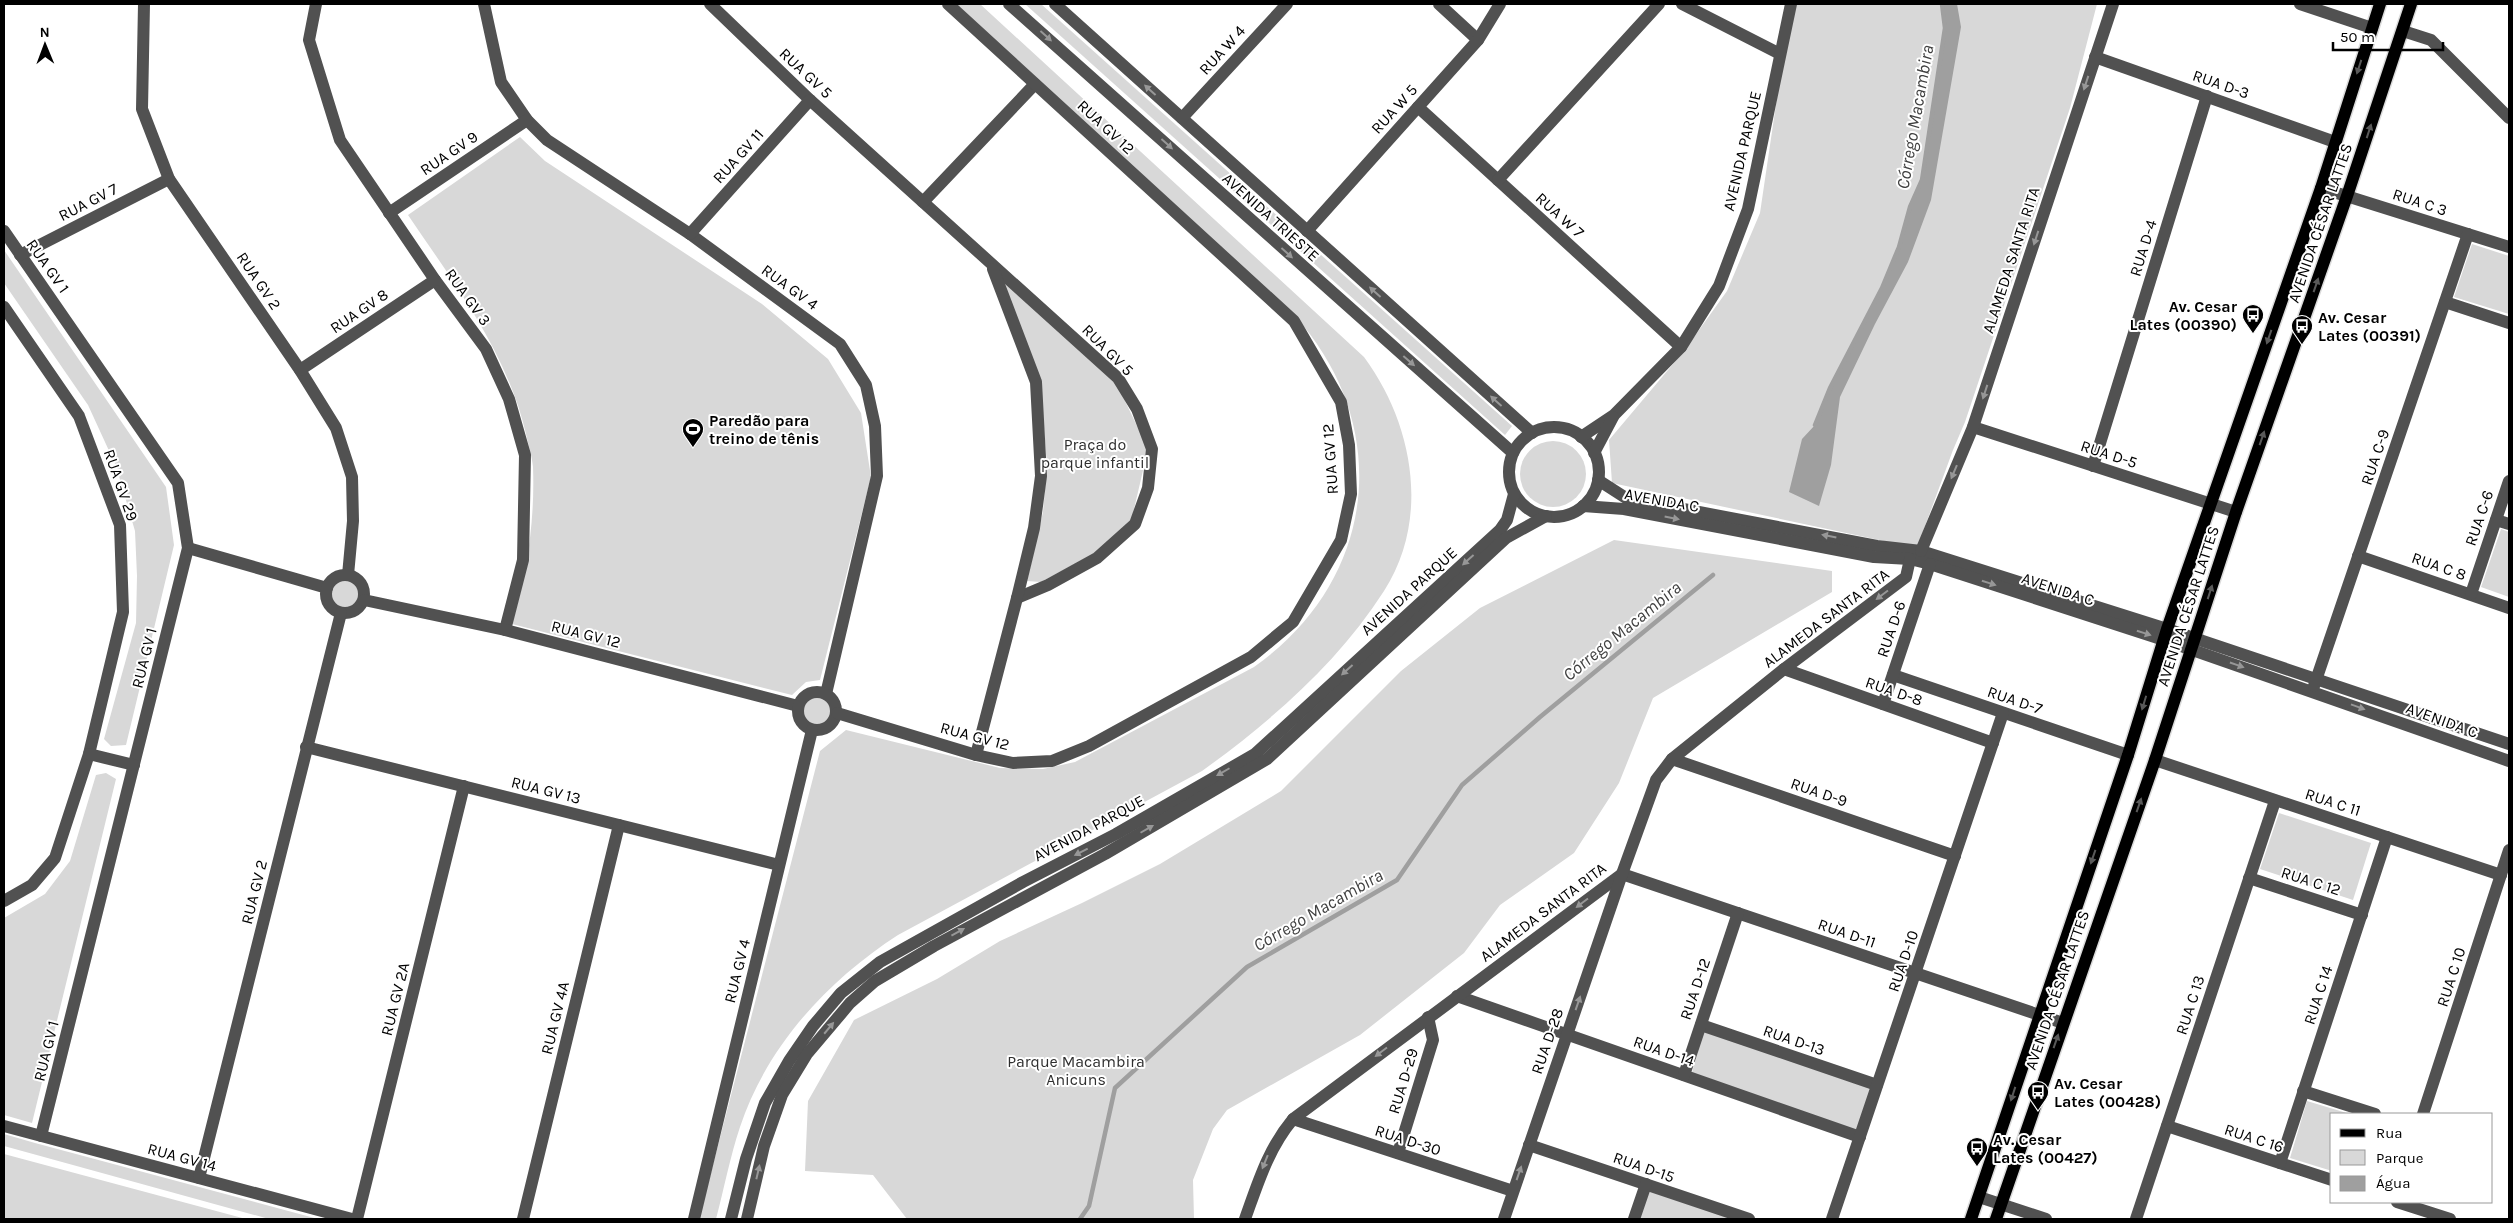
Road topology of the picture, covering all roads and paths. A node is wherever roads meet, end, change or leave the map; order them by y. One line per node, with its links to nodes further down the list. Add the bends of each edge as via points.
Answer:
1 (144, 4): 31 (street, RUA GV 2, via 142,109)
2 (316, 4): 36 (street, RUA GV 3, via 309,40 340,140)
3 (484, 4): 29 (street, RUA GV 4, via 501,82)
4 (710, 4): 25 (street, RUA GV 5)
5 (948, 4): 23 (street, RUA GV 12)
6 (1009, 4): 55 (street, AVENIDA TRIESTE, one-way to 55)
7 (1286, 4): 27 (street, RUA W 4)
8 (1500, 4): 20 (street, RUA W 5)
9 (1659, 4): 32 (street)
10 (1682, 4): 21 (street)
11 (1791, 4): 21 (street, AVENIDA PARQUE)
12 (2113, 4): 22 (street, ALAMEDA SANTA RITA)
13 (2300, 4): 18 (street)
14 (2380, 4): 18 (main road, AVENIDA CÉSAR LATTES)
15 (2411, 4): 19 (main road, AVENIDA CÉSAR LATTES)
16 (1060, 5): 27 (street, AVENIDA TRIESTE, one-way to 16)
17 (1443, 5): 20 (street)
18 (2372, 28): 30 (main road, AVENIDA CÉSAR LATTES, one-way to 30)
19 (2403, 31): 28 (street, via 2431,40); 34 (main road, AVENIDA CÉSAR LATTES, one-way to 19)
20 (1478, 40): 26 (street, RUA W 5)
21 (1780, 54): 49 (street, AVENIDA PARQUE, via 1748,209 1719,286)
22 (2095, 57): 24 (street, RUA D-3); 52 (street, ALAMEDA SANTA RITA, one-way to 52)
23 (1035, 84): 35 (street); 95 (street, RUA GV 12, via 1294,321 1342,402 1349,445 1351,494 1341,540 1293,622 1251,657 1089,746 1052,761 1013,763)
24 (2207, 96): 30 (street, RUA D-3); 57 (street, RUA D-4)
25 (810, 100): 35 (street, RUA GV 5); 39 (street, RUA GV 11)
26 (1418, 107): 32 (street, RUA W 7); 38 (street, RUA W 5)
27 (1182, 118): 38 (street, AVENIDA TRIESTE)
28 (2509, 118)
29 (527, 120): 36 (street, RUA GV 9); 39 (street, RUA GV 4, via 547,140)
30 (2335, 142): 33 (main road, AVENIDA CÉSAR LATTES)
31 (170, 179): 42 (street, RUA GV 7); 50 (street, RUA GV 2)
32 (1498, 180): 49 (street, RUA W 7)
33 (2320, 188): 34 (street, RUA C 3); 61 (main road, AVENIDA CÉSAR LATTES, one-way to 61)
34 (2347, 196): 40 (street, RUA C 3); 63 (main road, AVENIDA CÉSAR LATTES, one-way to 34)
35 (923, 202): 43 (street, RUA GV 5)
36 (389, 213): 44 (street, RUA GV 3)
37 (4, 231): 42 (street, RUA GV 1)
38 (1307, 231): 53 (street, AVENIDA TRIESTE, one-way to 38)
39 (690, 234): 85 (street, RUA GV 4, via 840,344 866,385 875,426 877,476)
40 (2468, 234): 41 (street, RUA C 3); 45 (street, RUA C-9)
41 (2509, 248)
42 (20, 255): 67 (street, RUA GV 1, via 178,483)
43 (991, 265): 75 (street, RUA GV 5, via 1036,382 1042,476); 75 (street, RUA GV 5, via 1118,378 1137,409 1152,449 1148,488 1135,524 1097,558)
44 (435, 280): 50 (street, RUA GV 8); 79 (street, RUA GV 3, via 486,349 509,400 525,455 523,560)
45 (2445, 302): 48 (street); 69 (street, RUA C-9)
46 (4, 307): 47 (street, RUA GV 29)
47 (8, 322): 94 (street, RUA GV 29, via 79,416 120,525 122,612)
48 (2509, 323)
49 (1681, 347): 51 (street, AVENIDA PARQUE)
50 (300, 370): 72 (street, RUA GV 2, via 336,428 352,477 353,521)
51 (1614, 415): 54 (street, AVENIDA PARQUE); 56 (street, AVENIDA PARQUE)
52 (1973, 428): 57 (street, RUA D-5); 68 (street, ALAMEDA SANTA RITA, one-way to 68)
53 (1532, 433): 54 (street, via 1557,428); 55 (street)
54 (1581, 437): 56 (street)
55 (1513, 453): 60 (street, via 1509,474)
56 (1594, 453): 58 (street)
57 (2093, 466): 61 (street, RUA D-5)
58 (1598, 480): 62 (street); 68 (street, AVENIDA C, one-way to 58, via 1877,546 1626,498)
59 (2509, 480): 65 (street, RUA C-6)
60 (1514, 494): 64 (street, via 1528,508); 145 (street, AVENIDA PARQUE, one-way to 145, via 1507,520 1500,530 1255,754 1116,834 880,962 841,994 799,1047 765,1103 746,1158)
61 (2211, 504): 63 (street, RUA D-5); 80 (main road, AVENIDA CÉSAR LATTES)
62 (1583, 506): 64 (street, via 1566,515); 70 (street, AVENIDA C, one-way to 70, via 1624,509 1874,557)
63 (2236, 512): 81 (main road, AVENIDA CÉSAR LATTES, one-way to 63)
64 (1546, 516): 146 (street, AVENIDA PARQUE, one-way to 64, via 764,1146 782,1095 807,1054 850,1003 875,981 991,914 1105,854 1267,759 1506,538)
65 (2496, 520): 66 (street); 74 (street, RUA C-6)
66 (2509, 524)
67 (188, 548): 73 (street); 100 (street, RUA GV 1)
68 (1921, 551): 80 (street, AVENIDA C)
69 (2358, 556): 74 (street, RUA C 8); 84 (street, RUA C-9)
70 (1910, 559): 71 (street, AVENIDA C); 82 (street, ALAMEDA SANTA RITA, one-way to 82, via 1906,577)
71 (1930, 564): 80 (street, AVENIDA C, one-way to 80); 83 (street, RUA D-6)
72 (348, 575): 73 (street, via 338,576); 76 (street, via 354,576 363,586)
73 (326, 588): 78 (street, via 326,600)
74 (2471, 594): 77 (street, RUA C 8)
75 (1018, 598): 95 (street, RUA GV 5)
76 (364, 600): 78 (street, via 358,610); 79 (street, RUA GV 12)
77 (2509, 608)
78 (341, 614): 93 (street, RUA GV 2)
79 (505, 630): 87 (street, RUA GV 12)
80 (2166, 634): 81 (street, AVENIDA C); 96 (main road, AVENIDA CÉSAR LATTES, one-way to 96)
81 (2193, 644): 84 (street, AVENIDA C); 98 (main road, AVENIDA CÉSAR LATTES)
82 (1784, 669): 86 (street, RUA D-8); 97 (street, ALAMEDA SANTA RITA)
83 (1893, 675): 86 (street, RUA D-6); 89 (street, RUA D-7)
84 (2314, 685): 92 (street, AVENIDA C); 99 (street, AVENIDA C, one-way to 99)
85 (826, 694): 87 (street, via 809,693); 88 (street, via 835,703)
86 (1883, 704): 91 (street, RUA D-8)
87 (798, 706): 90 (street, via 801,723)
88 (837, 713): 90 (street, via 829,727); 95 (street, RUA GV 12)
89 (2004, 713): 91 (street, RUA D-10); 96 (street, RUA D-7)
90 (812, 730): 107 (street, RUA GV 4)
91 (1993, 743): 106 (street, RUA D-10)
92 (2509, 744)
93 (306, 747): 101 (street, RUA GV 13); 134 (street, RUA GV 2)
94 (89, 754): 100 (street); 111 (street, RUA GV 29, via 55,858 32,885)
95 (976, 755)
96 (2128, 755): 116 (main road, AVENIDA CÉSAR LATTES, one-way to 116)
97 (1672, 759): 106 (street, RUA D-9); 108 (street, ALAMEDA SANTA RITA, via 1656,780)
98 (2155, 760): 102 (street, RUA C 11); 118 (main road, AVENIDA CÉSAR LATTES, one-way to 98)
99 (2509, 761)
100 (134, 765): 129 (street, RUA GV 1)
101 (464, 786): 103 (street, RUA GV 13); 142 (street, RUA GV 2A)
102 (2275, 801): 104 (street, RUA C 11); 110 (street, RUA C 13)
103 (620, 825): 107 (street, RUA GV 13); 143 (street, RUA GV 4A)
104 (2387, 837): 109 (street, RUA C 11); 113 (street, RUA C 14)
105 (2509, 850): 109 (street, RUA C 10)
106 (1955, 856): 114 (street, RUA D-10)
107 (779, 865): 144 (street, RUA GV 4)
108 (1622, 874): 112 (street, RUA D-11); 115 (street, ALAMEDA SANTA RITA, one-way to 115); 120 (street, RUA D-28, one-way to 108)
109 (2501, 875): 125 (street, RUA C 10)
110 (2249, 878): 113 (street, RUA C 12); 128 (street, RUA C 13)
111 (4, 901)
112 (1738, 914): 114 (street, RUA D-11); 119 (street, RUA D-12)
113 (2362, 915): 123 (street, RUA C 14)
114 (1916, 973): 116 (street, RUA D-11); 122 (street, RUA D-10)
115 (1457, 996): 117 (street, ALAMEDA SANTA RITA); 120 (street, RUA D-14)
116 (2039, 1015): 118 (street, RUA D-11); 138 (main road, AVENIDA CÉSAR LATTES, one-way to 138)
117 (1428, 1017): 126 (street, ALAMEDA SANTA RITA, one-way to 126); 132 (street, RUA D-29, via 1432,1040)
118 (2063, 1022): 140 (main road, AVENIDA CÉSAR LATTES, one-way to 118)
119 (1700, 1025): 121 (street, RUA D-12); 122 (street, RUA D-13)
120 (1567, 1034): 121 (street, RUA D-14); 131 (street, RUA D-28)
121 (1684, 1075): 130 (street, RUA D-14)
122 (1878, 1086): 130 (street, RUA D-10)
123 (2303, 1091): 124 (street); 133 (street, RUA C 14)
124 (2372, 1113)
125 (2423, 1113)
126 (1293, 1119): 132 (street, RUA D-30); 147 (street, ALAMEDA SANTA RITA, one-way to 147, via 1277,1138 1266,1160)
127 (4, 1126): 129 (street, RUA GV 14)
128 (2167, 1126): 133 (street, RUA C 16); 155 (street, RUA C 13)
129 (41, 1136): 134 (street, RUA GV 14)
130 (1860, 1137): 151 (street, RUA D-10)
131 (1529, 1145): 136 (street, RUA D-15); 137 (street, RUA D-28, one-way to 131)
132 (1398, 1153): 137 (street, RUA D-30)
133 (2280, 1163): 135 (street, RUA C 16)
134 (199, 1178): 141 (street, RUA GV 14)
135 (2330, 1179)
136 (1646, 1184): 149 (street); 150 (street, RUA D-15)
137 (1513, 1191): 148 (street, RUA D-28)
138 (1979, 1197): 140 (street); 152 (main road, AVENIDA CÉSAR LATTES)
139 (2400, 1203): 156 (street)
140 (2001, 1204): 153 (main road, AVENIDA CÉSAR LATTES); 154 (street)
141 (352, 1219)
142 (358, 1219)
143 (523, 1219)
144 (694, 1219)
145 (732, 1219)
146 (747, 1219)
147 (1245, 1219)
148 (1504, 1219)
149 (1634, 1219)
150 (1749, 1219)
151 (1832, 1219)
152 (1971, 1219)
153 (1996, 1219)
154 (2046, 1219)
155 (2136, 1219)
156 (2450, 1219)

